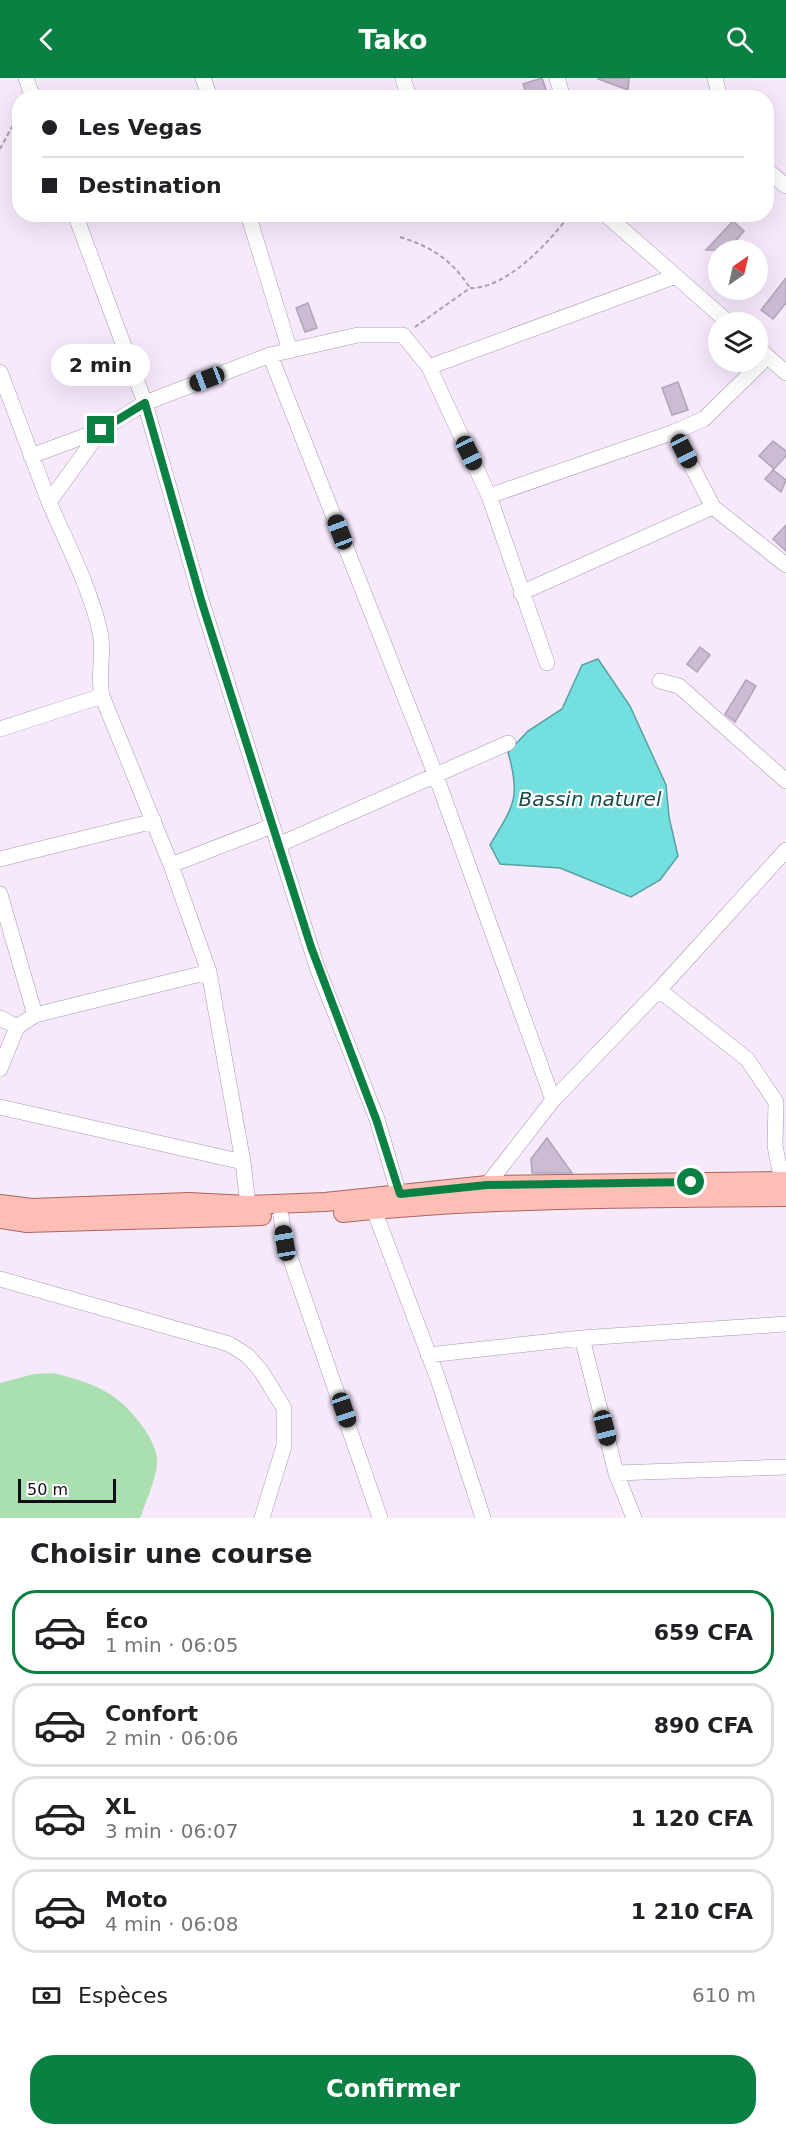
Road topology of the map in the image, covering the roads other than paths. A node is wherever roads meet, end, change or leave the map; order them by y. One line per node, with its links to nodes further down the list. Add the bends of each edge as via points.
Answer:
1 (774, 176): 2 (street)
2 (786, 186)
3 (78, 222): 15 (street)
4 (253, 222): 8 (street)
5 (613, 222): 6 (street)
6 (676, 276): 7 (street); 11 (street)
7 (717, 312)
8 (290, 351): 9 (street); 11 (street, via 358,335 403,335)
9 (270, 355): 15 (street); 29 (street)
10 (768, 357): 14 (street)
11 (429, 367): 19 (street)
12 (0, 372): 18 (street)
13 (745, 372): 17 (street, via 704,419)
14 (786, 373)
15 (145, 403): 16 (street); 32 (street)
16 (101, 430): 18 (street); 20 (street)
17 (674, 432): 19 (street); 21 (street)
18 (31, 456): 20 (street)
19 (489, 496): 23 (street)
20 (49, 502): 26 (street, via 100,632 98,681)
21 (713, 507): 22 (street); 23 (street)
22 (786, 565)
23 (521, 593): 24 (street)
24 (547, 663)
25 (660, 681): 30 (street, via 679,686)
26 (102, 696): 27 (street); 31 (street)
27 (0, 729)
28 (508, 743): 29 (street)
29 (436, 777): 33 (street); 45 (street)
30 (786, 781)
31 (154, 822): 35 (street); 36 (street)
32 (272, 826): 33 (street); 36 (street)
33 (279, 845): 50 (street)
34 (786, 850): 39 (street)
35 (0, 859)
36 (171, 865): 38 (street)
37 (0, 894): 40 (street)
38 (209, 972): 40 (street); 47 (street)
39 (659, 990): 44 (street, via 747,1059); 45 (street)
40 (35, 1015): 42 (street)
41 (0, 1018): 42 (street)
42 (17, 1027): 43 (street)
43 (0, 1069)
44 (781, 1098): 49 (street, via 776,1146)
45 (553, 1100): 48 (street)
46 (0, 1107): 47 (street)
47 (243, 1162): 52 (street)
48 (487, 1185): 49 (main road); 50 (main road)
49 (785, 1187): 50 (main road, via 589,1198)
50 (401, 1200): 52 (main road); 53 (main road)
51 (0, 1204): 52 (main road, via 32,1208 188,1202)
52 (248, 1205)
53 (374, 1210): 54 (main road); 59 (street)
54 (281, 1216): 55 (main road, via 27,1222); 63 (street, via 285,1243)
55 (0, 1219)
56 (0, 1279): 62 (street, via 229,1344 248,1356 284,1408 284,1446)
57 (786, 1324): 58 (street)
58 (582, 1338): 59 (street); 61 (street)
59 (428, 1355): 64 (street)
60 (786, 1467): 61 (street)
61 (616, 1473): 65 (street)
62 (262, 1518)
63 (380, 1518)
64 (483, 1518)
65 (634, 1518)

